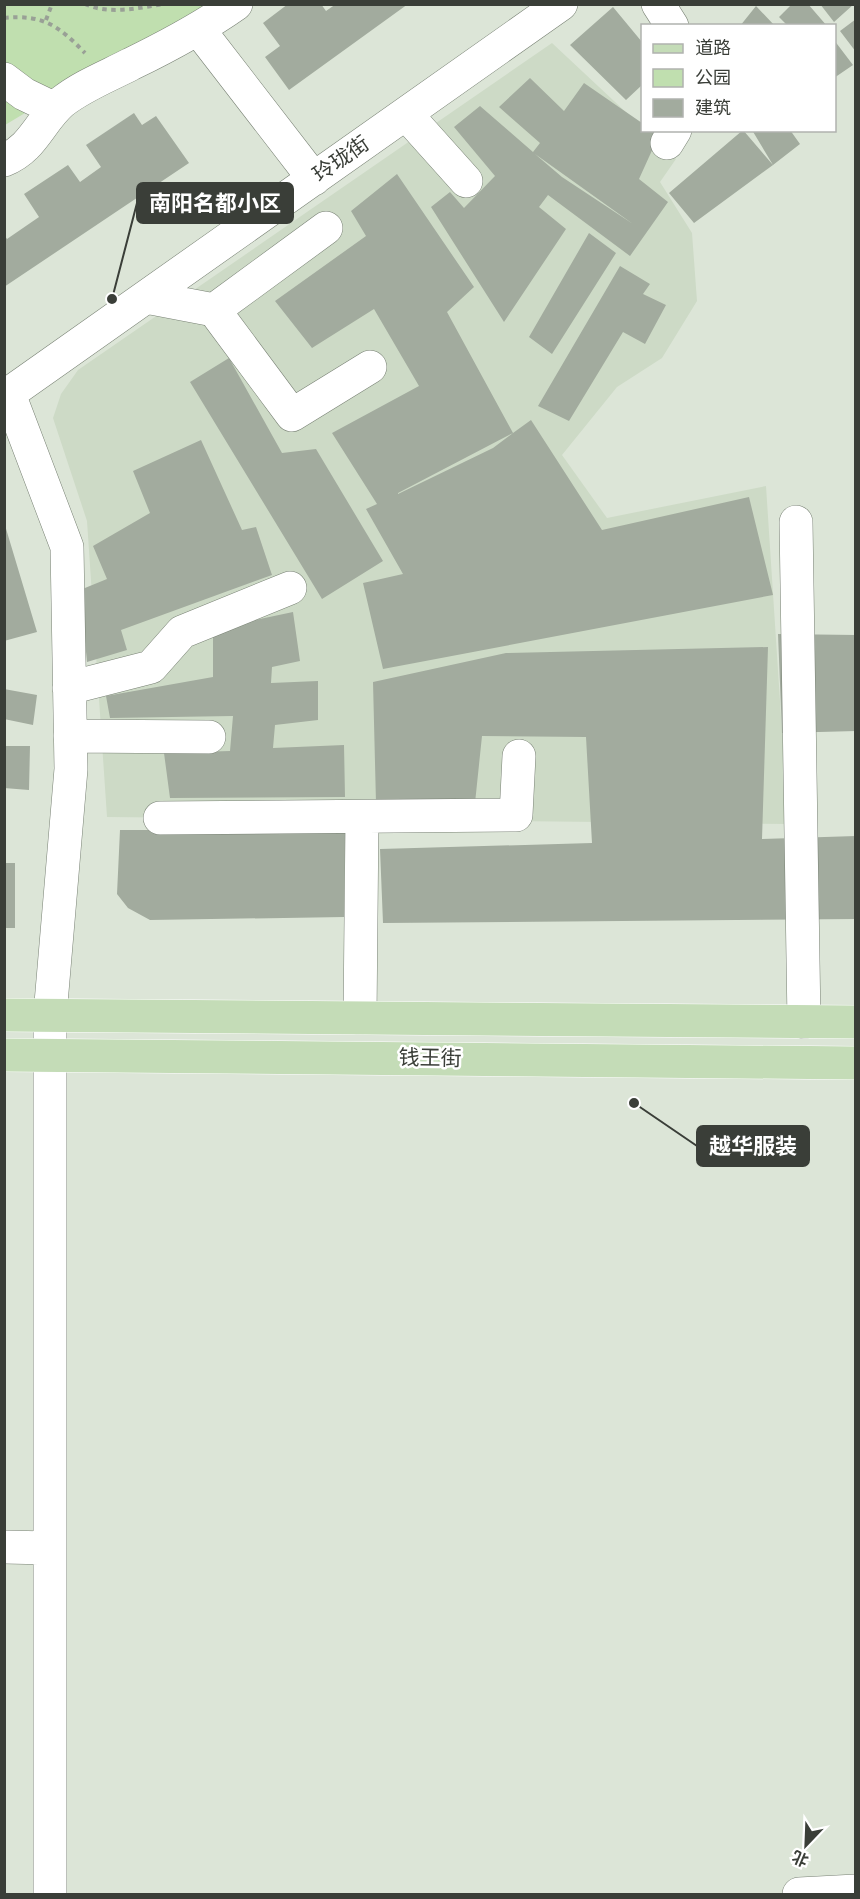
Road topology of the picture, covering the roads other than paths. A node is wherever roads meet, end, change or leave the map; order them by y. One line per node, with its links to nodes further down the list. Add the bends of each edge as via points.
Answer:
1 (236, 4): 5 (street)
2 (657, 4): 4 (street)
3 (546, 9): 8 (street, 玲珑街)
4 (671, 24)
5 (200, 30): 7 (street, via 73,93); 10 (street)
6 (4, 79): 7 (street)
7 (54, 109): 9 (street, via 31,142)
8 (406, 114): 10 (street, 玲珑街); 11 (street)
9 (4, 160)
10 (314, 179): 13 (street, 玲珑街)
11 (466, 181)
12 (326, 228): 14 (street)
13 (146, 297): 14 (street); 16 (street, 玲珑街)
14 (214, 310): 15 (street, via 292,415)
15 (370, 367)
16 (7, 396): 19 (street, via 67,547)
17 (796, 522): 28 (street)
18 (290, 588): 19 (street, via 182,632 151,667)
19 (69, 688): 20 (street)
20 (70, 736): 21 (street); 26 (street, via 71,769)
21 (209, 737)
22 (519, 756): 23 (street, via 516,815)
23 (362, 817): 24 (street); 27 (street)
24 (160, 818)
25 (4, 1015): 26 (main road, 钱王街)
26 (50, 1015): 27 (main road, 钱王街); 30 (street)
27 (360, 1018): 28 (main road, 钱王街)
28 (804, 1022): 29 (main road, 钱王街)
29 (855, 1022)
30 (50, 1054): 31 (main road, 钱王街); 32 (main road, 钱王街); 34 (street)
31 (4, 1055)
32 (855, 1063)
33 (4, 1547): 34 (street)
34 (50, 1548): 36 (street)
35 (855, 1891): 37 (street)
36 (50, 1894)
37 (799, 1894)

